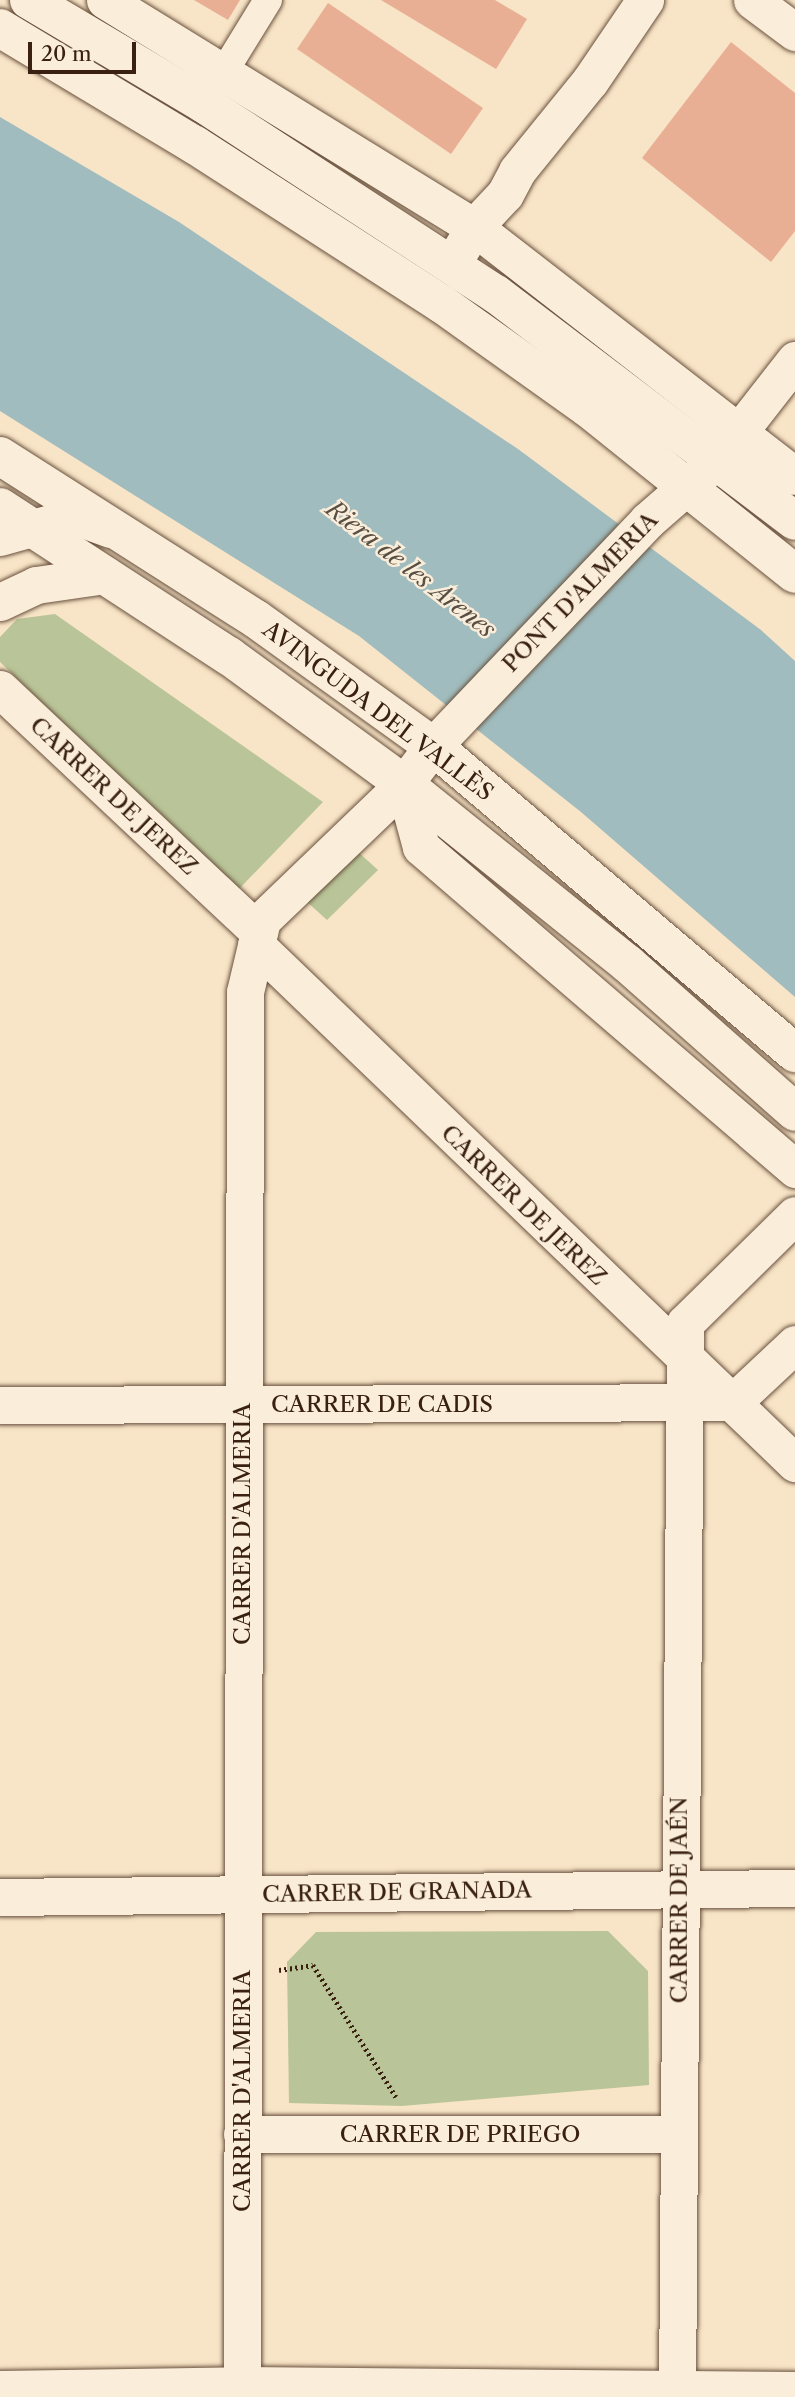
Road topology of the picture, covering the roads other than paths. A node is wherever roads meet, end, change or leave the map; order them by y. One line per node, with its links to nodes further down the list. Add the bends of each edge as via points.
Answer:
1 (29, 0): 10 (main road, via 204,104)
2 (105, 0): 8 (street)
3 (268, 0): 8 (street)
4 (645, 0): 9 (street, via 590,81)
5 (752, 0): 7 (street)
6 (0, 28): 11 (main road, via 195,145)
7 (795, 32)
8 (225, 70): 9 (street)
9 (474, 228): 10 (street); 13 (street)
10 (452, 265): 11 (street); 15 (main road)
11 (442, 304): 17 (main road, via 588,408)
12 (795, 360): 13 (street, PONT D'ALMERIA)
13 (740, 430): 15 (street, PONT D'ALMERIA); 16 (street)
14 (0, 456): 21 (main road, AVINGUDA DEL VALLÈS)
15 (717, 460): 17 (street, PONT D'ALMERIA); 19 (main road)
16 (795, 476)
17 (684, 485): 22 (main road); 26 (street, PONT D'ALMERIA)
18 (0, 507): 20 (main road, AVINGUDA DEL VALLÈS)
19 (795, 522)
20 (16, 532): 21 (street, via 75,516); 23 (main road, AVINGUDA DEL VALLÈS)
21 (122, 533): 26 (main road, AVINGUDA DEL VALLÈS)
22 (795, 574)
23 (105, 575): 24 (street, via 36,585); 27 (main road, AVINGUDA DEL VALLÈS, via 229,656)
24 (0, 602)
25 (0, 689): 28 (street, CARRER DE JEREZ)
26 (441, 738): 27 (street, CARRER D'ALMERIA); 29 (main road, AVINGUDA DEL VALLÈS)
27 (404, 784): 28 (street, CARRER D'ALMERIA, via 262,920); 30 (main road, AVINGUDA DEL VALLÈS, via 628,964); 31 (street, AVINGUDA DEL VALLÈS, via 421,847)
28 (258, 939): 34 (street, CARRER DE JEREZ); 37 (street, CARRER D'ALMERIA, via 245,992)
29 (795, 1053)
30 (795, 1112)
31 (795, 1169)
32 (795, 1215): 34 (street, via 684,1323)
33 (795, 1344): 35 (street)
34 (682, 1358): 35 (street, CARRER DE JEREZ); 36 (street)
35 (733, 1402): 36 (street, CARRER DE CADIS); 39 (street, CARRER DE JEREZ)
36 (681, 1403): 37 (street, CARRER DE CADIS); 41 (street, CARRER DE JAÉN)
37 (242, 1404): 38 (street, CARRER DE CADIS); 42 (street, CARRER D'ALMERIA)
38 (0, 1405)
39 (795, 1463)
40 (795, 1888): 41 (street, CARRER DE GRANADA)
41 (679, 1889): 42 (street, CARRER DE GRANADA); 45 (street, CARRER DE JAÉN)
42 (241, 1894): 43 (street, CARRER DE GRANADA); 44 (street, CARRER D'ALMERIA)
43 (0, 1897)
44 (242, 2134): 45 (street, CARRER DE PRIEGO); 48 (street, CARRER D'ALMERIA)
45 (678, 2134): 49 (street, CARRER DE JAÉN)
46 (0, 2389): 48 (street)
47 (795, 2390): 49 (street)
48 (242, 2391): 49 (street)
49 (677, 2394)

